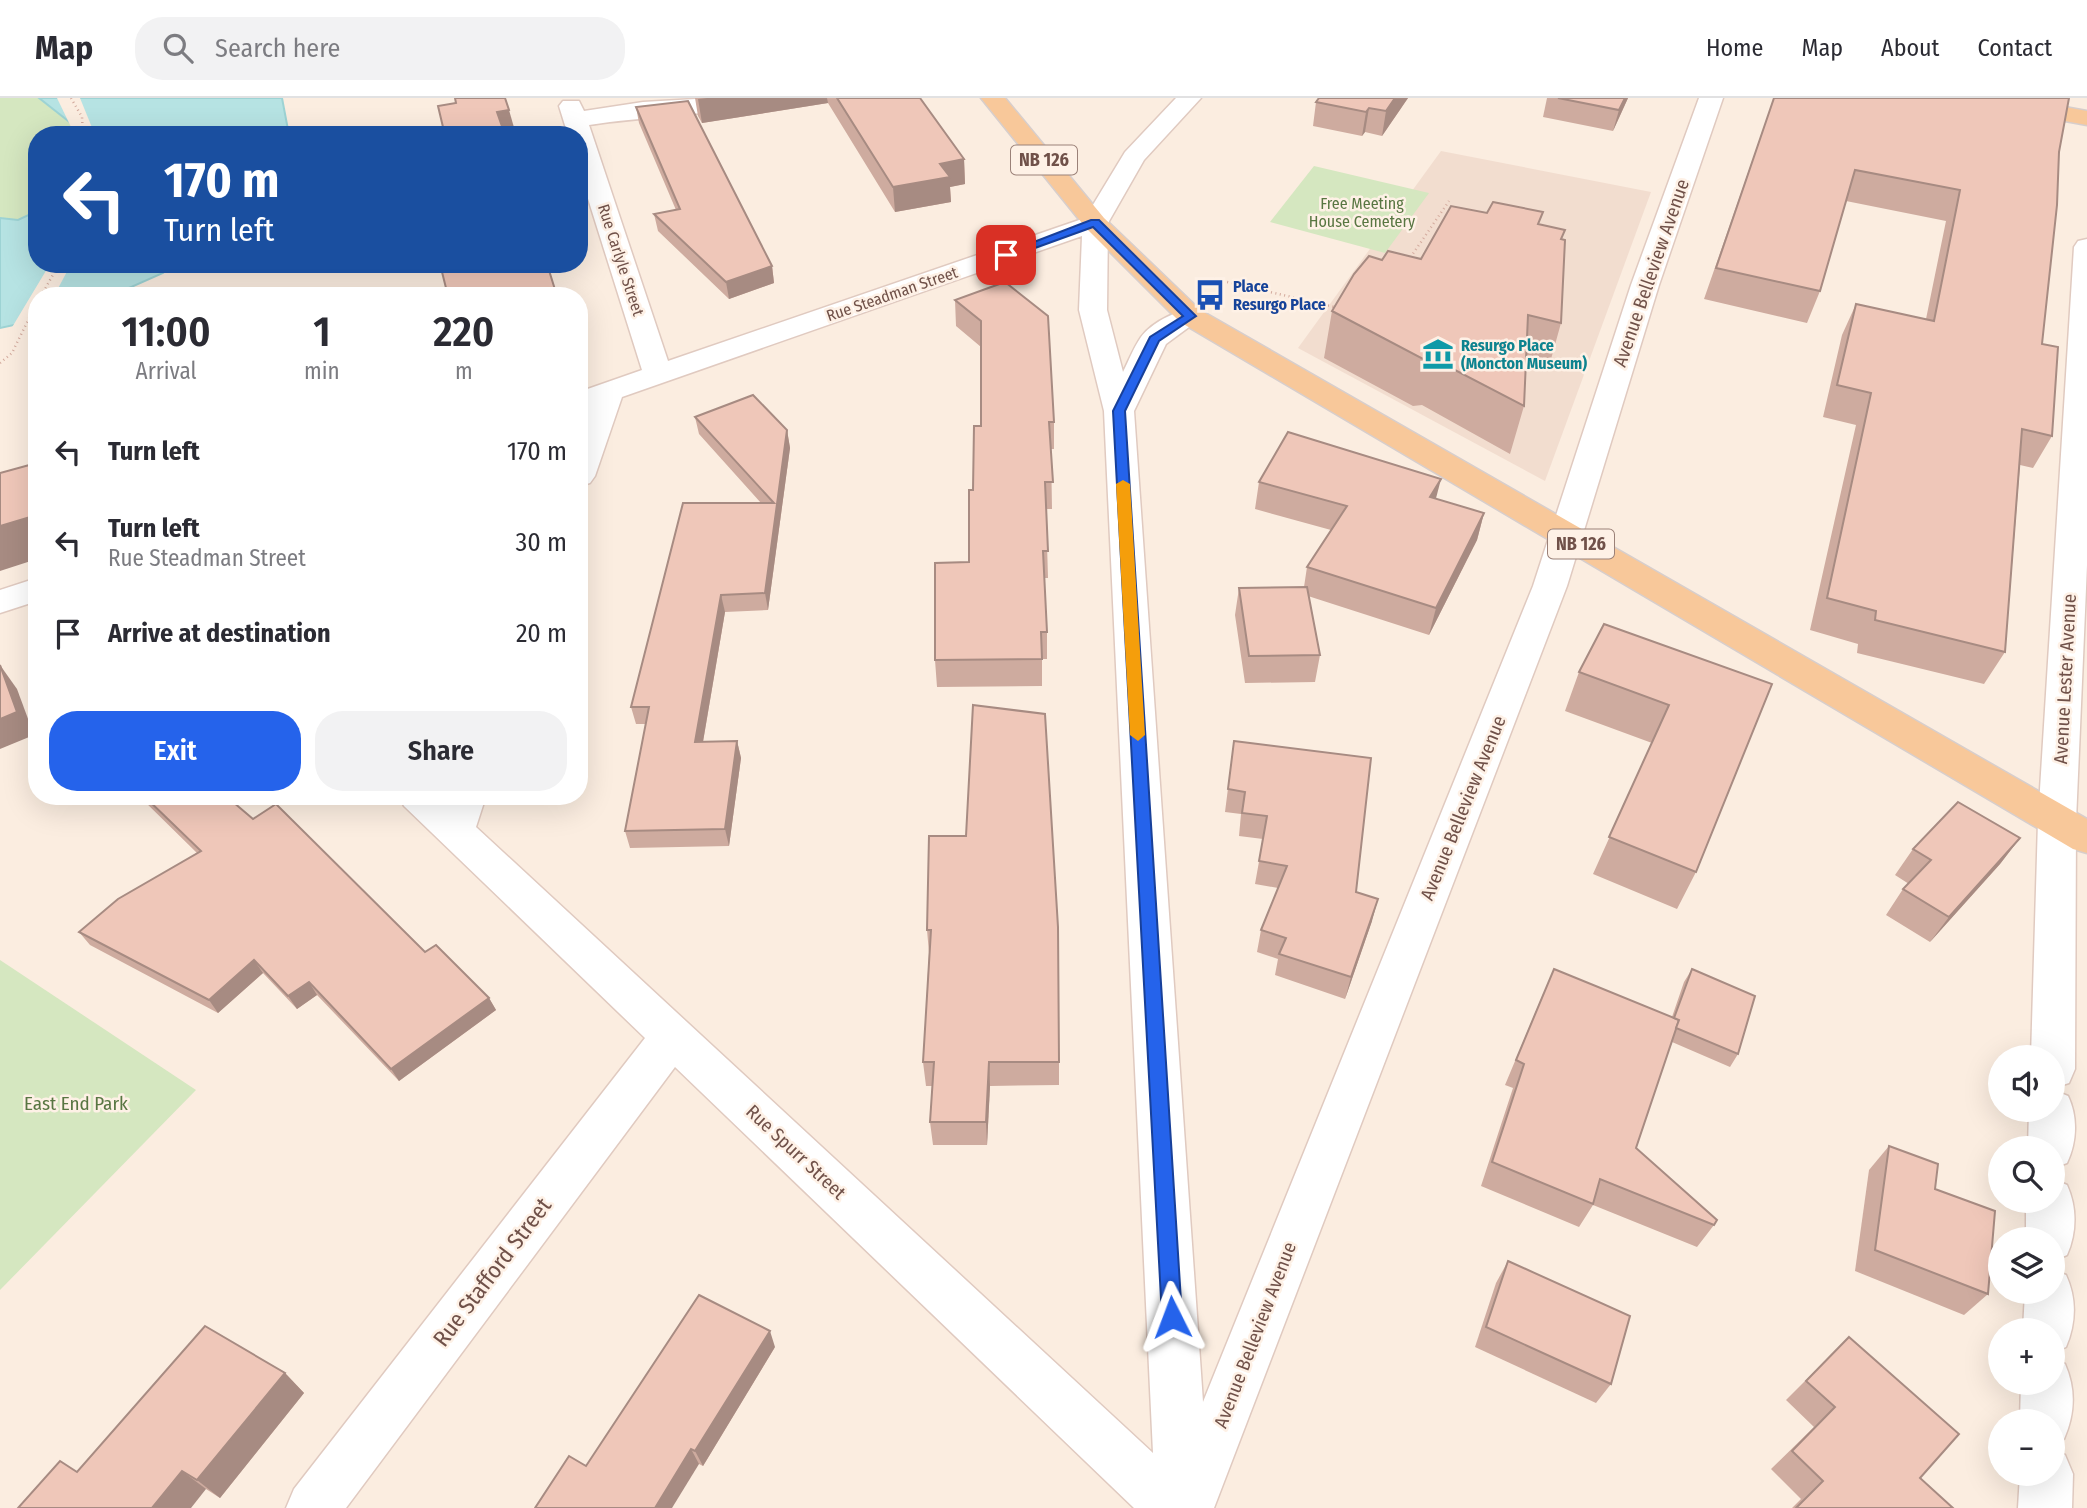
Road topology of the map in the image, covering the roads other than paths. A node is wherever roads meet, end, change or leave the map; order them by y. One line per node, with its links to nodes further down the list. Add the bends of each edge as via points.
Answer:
1 (749, 98): 7 (street, Rue Carlyle Street, via 713,105 573,113)
2 (993, 98): 9 (main road, NB 126)
3 (1189, 98): 9 (street, via 1134,157)
4 (1711, 98): 17 (street, Avenue Belleview Avenue, via 1644,285)
5 (1976, 98): 6 (main road)
6 (2087, 118)
7 (577, 126)
8 (588, 159): 12 (street, Rue Carlyle Street)
9 (1095, 223): 11 (main road, NB 126); 12 (street, Rue Steadman Street); 15 (street, via 1093,310)
10 (2087, 247): 22 (street, Avenue Lester Avenue)
11 (1190, 316): 15 (street, via 1154,339); 17 (main road, NB 126)
12 (659, 374): 13 (street, Rue Steadman Street)
13 (609, 392): 14 (street, Rue Steadman Street); 16 (street)
14 (588, 399)
15 (1119, 411): 28 (street)
16 (588, 451)
17 (1566, 536): 22 (main road, NB 126); 28 (street, Avenue Belleview Avenue)
18 (28, 592): 19 (street)
19 (0, 602)
20 (441, 805): 21 (street, Rue Spurr Street)
21 (461, 813): 23 (street, Rue Spurr Street)
22 (2072, 830): 24 (street, Avenue Lester Avenue)
23 (672, 1037): 26 (street, Rue Stafford Street); 27 (street, Rue Spurr Street)
24 (2055, 1045)
25 (2046, 1486): 29 (street)
26 (313, 1508)
27 (1173, 1508)
28 (1185, 1508)
29 (2045, 1508)

